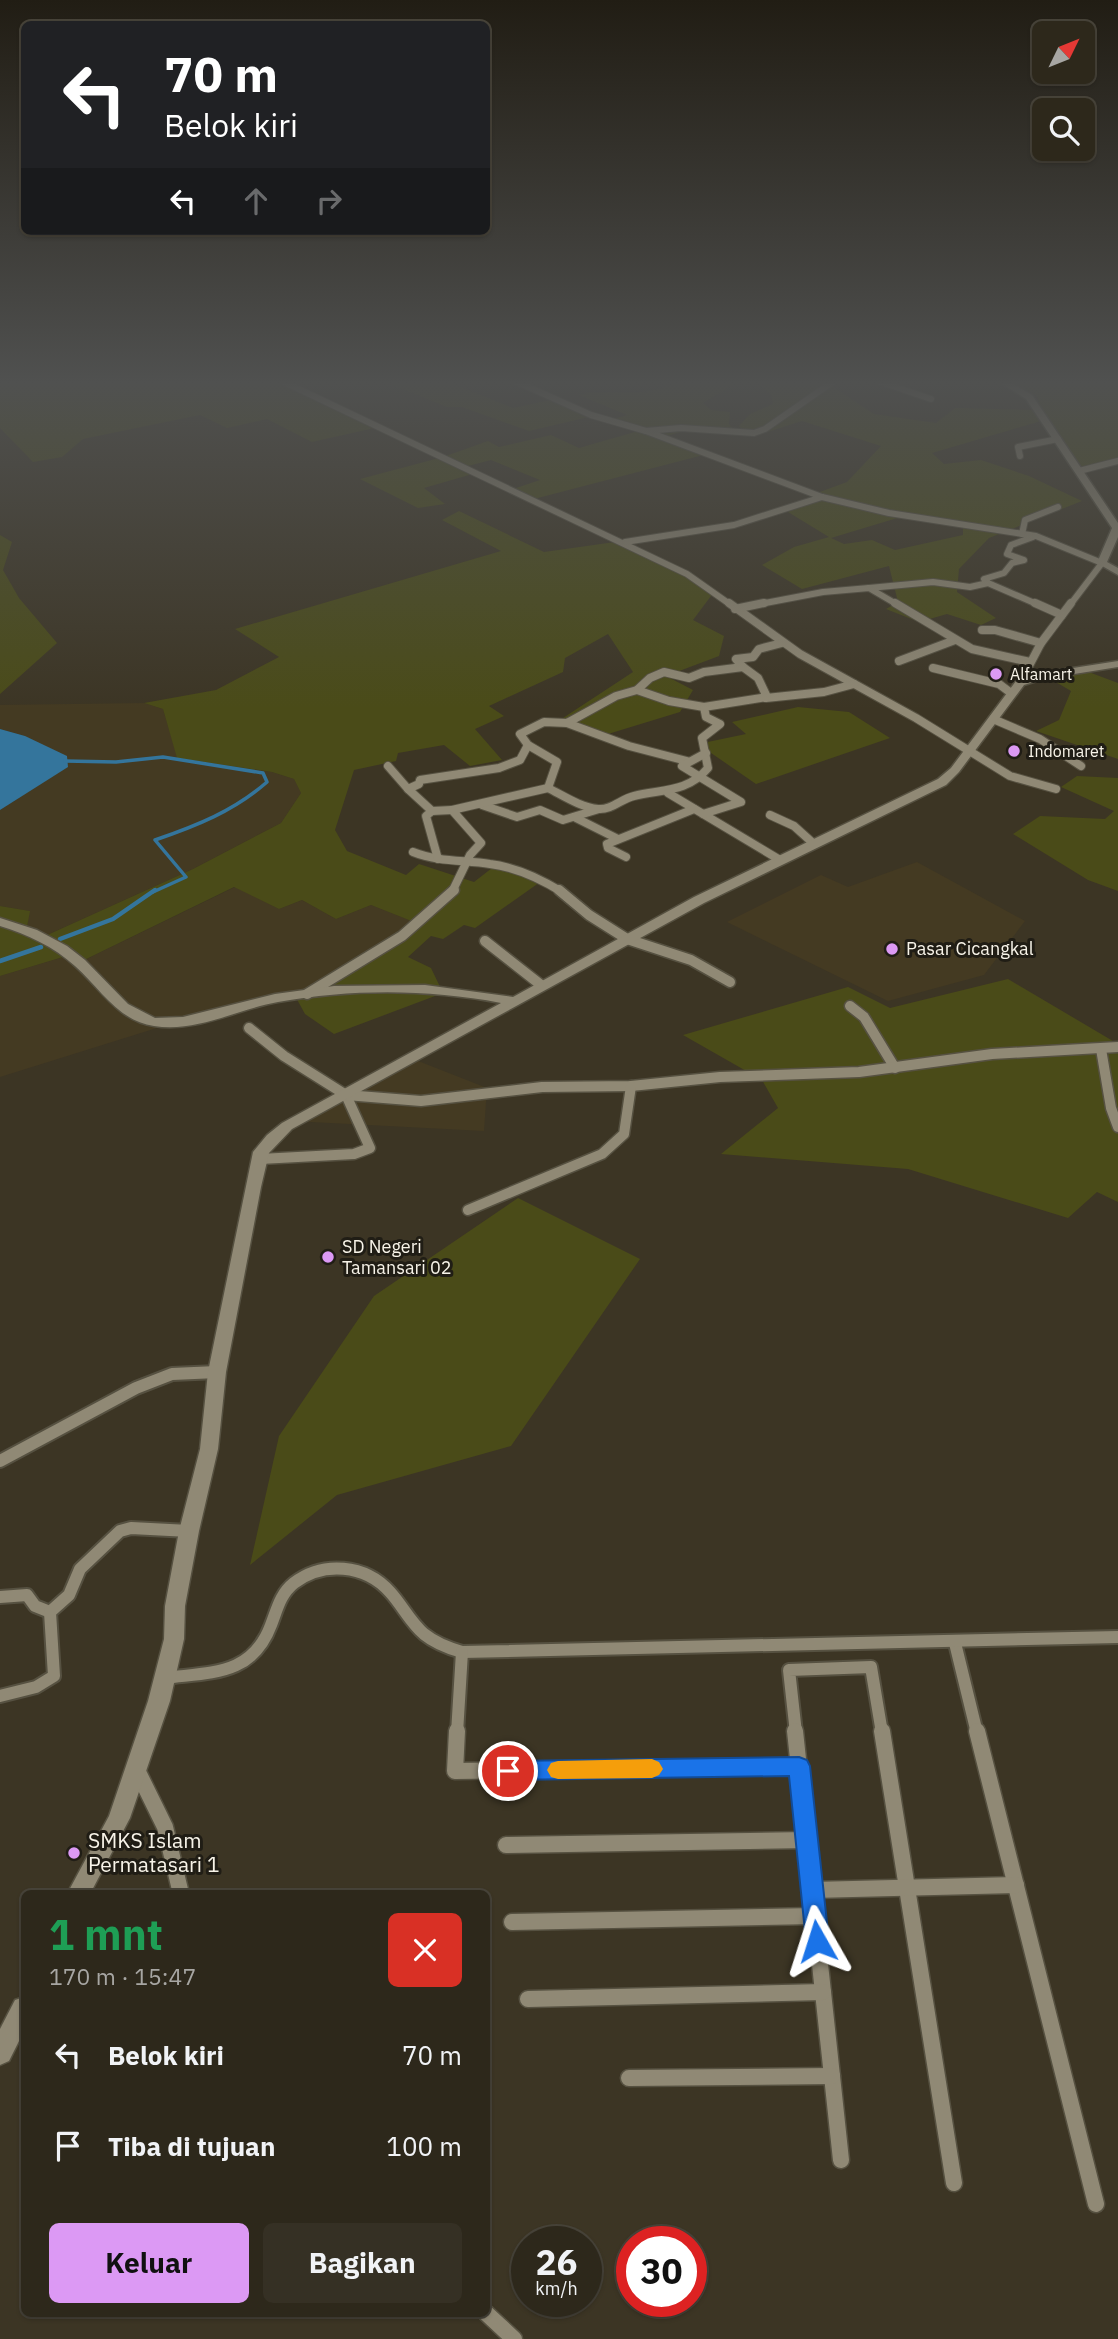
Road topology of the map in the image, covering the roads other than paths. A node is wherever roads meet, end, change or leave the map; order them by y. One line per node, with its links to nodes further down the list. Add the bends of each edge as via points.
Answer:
1 (515, 490): 8 (street)
2 (804, 490): 4 (street)
3 (1092, 490): 9 (main road, via 1117,528)
4 (822, 497): 6 (street, via 889,513); 8 (street, via 734,525)
5 (1058, 507): 6 (street, via 1024,520)
6 (1022, 534): 7 (street)
7 (1036, 536): 9 (street); 11 (street, via 1011,545 1007,554 1024,560 985,579)
8 (625, 542): 13 (street, via 687,575)
9 (1101, 563): 10 (main road); 14 (street)
10 (1118, 572)
11 (988, 583): 12 (street); 14 (street)
12 (869, 588): 13 (street); 16 (street)
13 (735, 609): 17 (street)
14 (1062, 615): 18 (street)
15 (982, 630): 18 (street)
16 (955, 640): 19 (street); 20 (street, via 988,654)
17 (782, 643): 22 (street, via 760,649 753,657 736,659); 24 (street)
18 (1041, 643): 20 (street)
19 (899, 661)
20 (1030, 662): 25 (street)
21 (1118, 664): 25 (main road)
22 (743, 667): 26 (street, via 689,678 664,672); 27 (street, via 758,678)
23 (933, 668): 25 (street)
24 (854, 684): 27 (street); 33 (street)
25 (1015, 688): 29 (main road)
26 (637, 690): 28 (street); 30 (street, via 615,696)
27 (766, 698): 28 (street)
28 (704, 707): 32 (street, via 706,718 720,724 702,738)
29 (993, 719): 33 (main road); 36 (street, via 1065,752)
30 (567, 723): 31 (street, via 544,722 520,734); 34 (street)
31 (528, 745): 38 (street, via 557,762); 39 (street, via 520,760 499,768 420,780)
32 (706, 752): 34 (street); 37 (street, via 708,768)
33 (969, 752): 40 (street, via 1010,776); 51 (main road, via 942,782)
34 (687, 761): 37 (street, via 682,766)
35 (388, 766): 39 (street)
36 (1081, 766)
37 (703, 777): 41 (street); 47 (street, via 741,802)
38 (548, 788): 42 (street); 44 (street)
39 (408, 789): 46 (street)
40 (1056, 789)
41 (668, 793): 43 (street); 44 (street, via 632,796)
42 (482, 805): 45 (street); 49 (street, via 517,817 540,810 563,820)
43 (694, 808): 47 (street); 50 (street)
44 (599, 809): 49 (street)
45 (452, 810): 46 (street); 55 (street, via 481,843)
46 (432, 811): 54 (street, via 426,816)
47 (703, 814): 56 (street)
48 (770, 815): 51 (street, via 794,826)
49 (576, 818): 50 (street)
50 (618, 839): 53 (street, via 606,846)
51 (814, 844): 56 (main road)
52 (413, 852): 54 (street)
53 (626, 857)
54 (438, 859): 55 (street)
55 (466, 859): 58 (street, via 552,884); 62 (street, via 461,880 425,920)
56 (780, 860): 58 (main road)
57 (0, 922): 62 (main road, via 29,930 56,946 133,1013 154,1022 174,1022)
58 (627, 939): 60 (street, via 691,960); 61 (main road)
59 (485, 941): 61 (street)
60 (730, 982)
61 (541, 985): 63 (main road)
62 (307, 994): 63 (main road, via 408,988)
63 (514, 1001): 70 (main road)
64 (850, 1006): 68 (street, via 864,1017)
65 (249, 1028): 70 (street)
66 (1118, 1047): 67 (street)
67 (1101, 1049): 68 (street, via 992,1054); 71 (street, via 1107,1098)
68 (895, 1068): 69 (street)
69 (631, 1086): 70 (street, via 542,1087 421,1101); 73 (street, via 624,1135 602,1154)
70 (346, 1095): 72 (main road, via 277,1133 265,1144); 72 (street, via 370,1148 354,1154)
71 (1118, 1127)
72 (260, 1159): 74 (main road)
73 (468, 1210)
74 (217, 1372): 75 (street, via 172,1374 136,1388); 76 (main road, via 209,1449)
75 (0, 1461)
76 (189, 1531): 78 (street, via 120,1531 80,1569 69,1595); 82 (main road)
77 (0, 1597): 78 (street, via 27,1595 35,1606)
78 (50, 1612): 83 (street, via 54,1676 28,1690)
79 (1118, 1637): 80 (street)
80 (955, 1643): 81 (street); 88 (street)
81 (462, 1652): 82 (street, via 442,1647 424,1634 371,1575 349,1568 325,1569 288,1587 256,1656 237,1668); 84 (street, via 455,1772)
82 (164, 1678): 85 (main road)
83 (0, 1696)
84 (799, 1766): 86 (street); 89 (street, via 789,1670 871,1667)
85 (137, 1770): 90 (main road); 91 (street, via 165,1827)
86 (807, 1840): 87 (street); 92 (street)
87 (506, 1845)
88 (1016, 1885): 89 (street); 103 (street)
89 (909, 1888): 92 (street); 102 (street)
90 (80, 1890)
91 (180, 1890)
92 (812, 1890): 93 (street)
93 (815, 1916): 94 (street); 95 (street)
94 (512, 1922)
95 (823, 1992): 96 (street); 99 (street)
96 (528, 1999)
97 (21, 2014): 98 (main road)
98 (0, 2053)
99 (832, 2076): 100 (street); 101 (street)
100 (629, 2078)
101 (841, 2160)
102 (954, 2183)
103 (1096, 2204)
104 (490, 2317): 105 (street)
105 (514, 2339)

